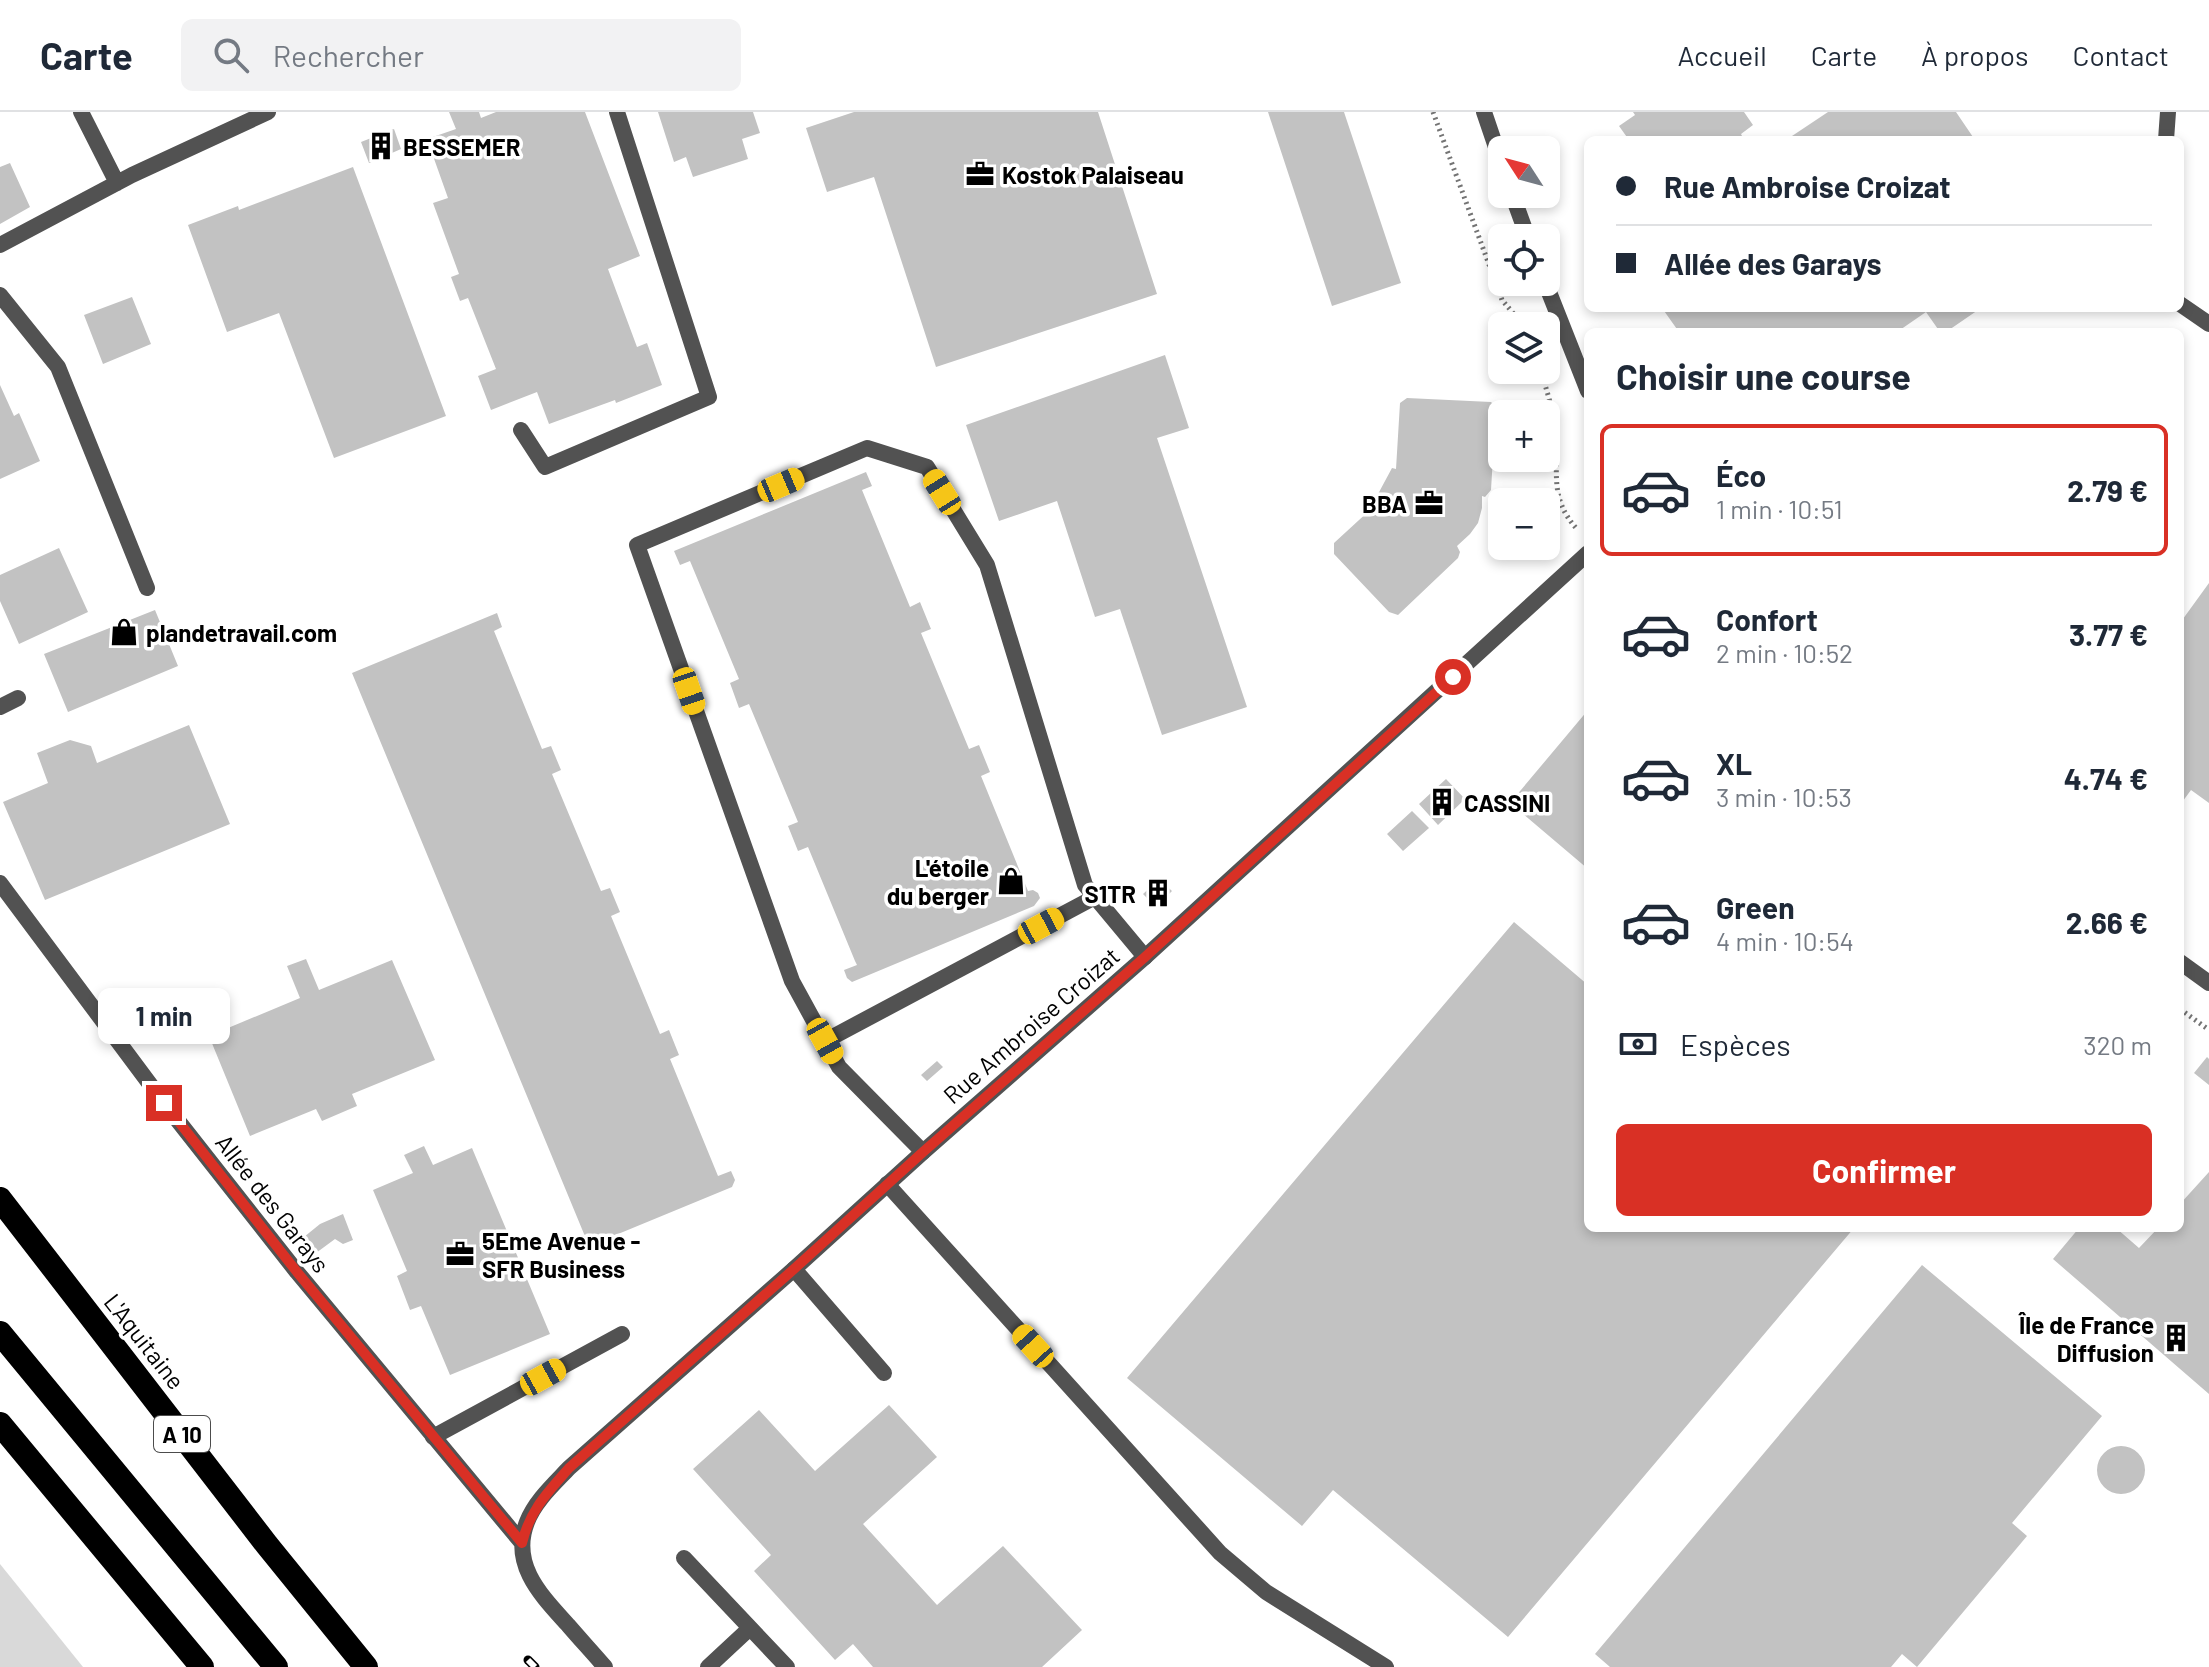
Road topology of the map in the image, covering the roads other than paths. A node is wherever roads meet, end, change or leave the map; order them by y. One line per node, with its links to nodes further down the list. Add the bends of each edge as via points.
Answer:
1 (81, 112): 8 (street)
2 (268, 112): 8 (street)
3 (617, 112): 15 (street, via 709,397 545,467)
4 (1484, 112): 6 (street)
5 (2168, 112): 7 (street)
6 (1492, 136)
7 (2166, 136)
8 (117, 183): 9 (street)
9 (0, 245)
10 (0, 295): 17 (street, via 58,367)
11 (1551, 296): 14 (street)
12 (2184, 307): 13 (street)
13 (2209, 324)
14 (1584, 381)
15 (521, 430)
16 (1584, 557): 22 (street, Rue Ambroise Croizat)
17 (147, 588)
18 (18, 698): 19 (street)
19 (0, 707)
20 (0, 883): 34 (street, Allée des Garays, via 164,1103)
21 (1095, 897): 22 (street); 25 (street); 25 (street, via 1085,885 987,565 927,467 867,448 637,545 792,981)
22 (1145, 957): 26 (street, Rue Ambroise Croizat)
23 (2184, 965): 24 (street)
24 (2209, 983)
25 (825, 1041): 26 (street, via 839,1067)
26 (923, 1152): 27 (street, Rue Ambroise Croizat)
27 (887, 1184): 29 (street, Rue Ambroise Croizat); 44 (street, via 1220,1553 1266,1592)
28 (0, 1199): 40 (highway, L'Aquitaine / A 10)
29 (794, 1269): 32 (street); 35 (street, Rue Ambroise Croizat, via 569,1468 527,1521)
30 (0, 1333): 39 (highway)
31 (622, 1334): 34 (street)
32 (884, 1373)
33 (0, 1424): 38 (highway)
34 (433, 1437): 35 (street, Allée des Garays)
35 (522, 1543): 41 (street, via 536,1591)
36 (684, 1558): 37 (street)
37 (750, 1628): 42 (street); 43 (street)
38 (202, 1667)
39 (276, 1667)
40 (366, 1667)
41 (605, 1667)
42 (708, 1667)
43 (787, 1667)
44 (1386, 1667)

